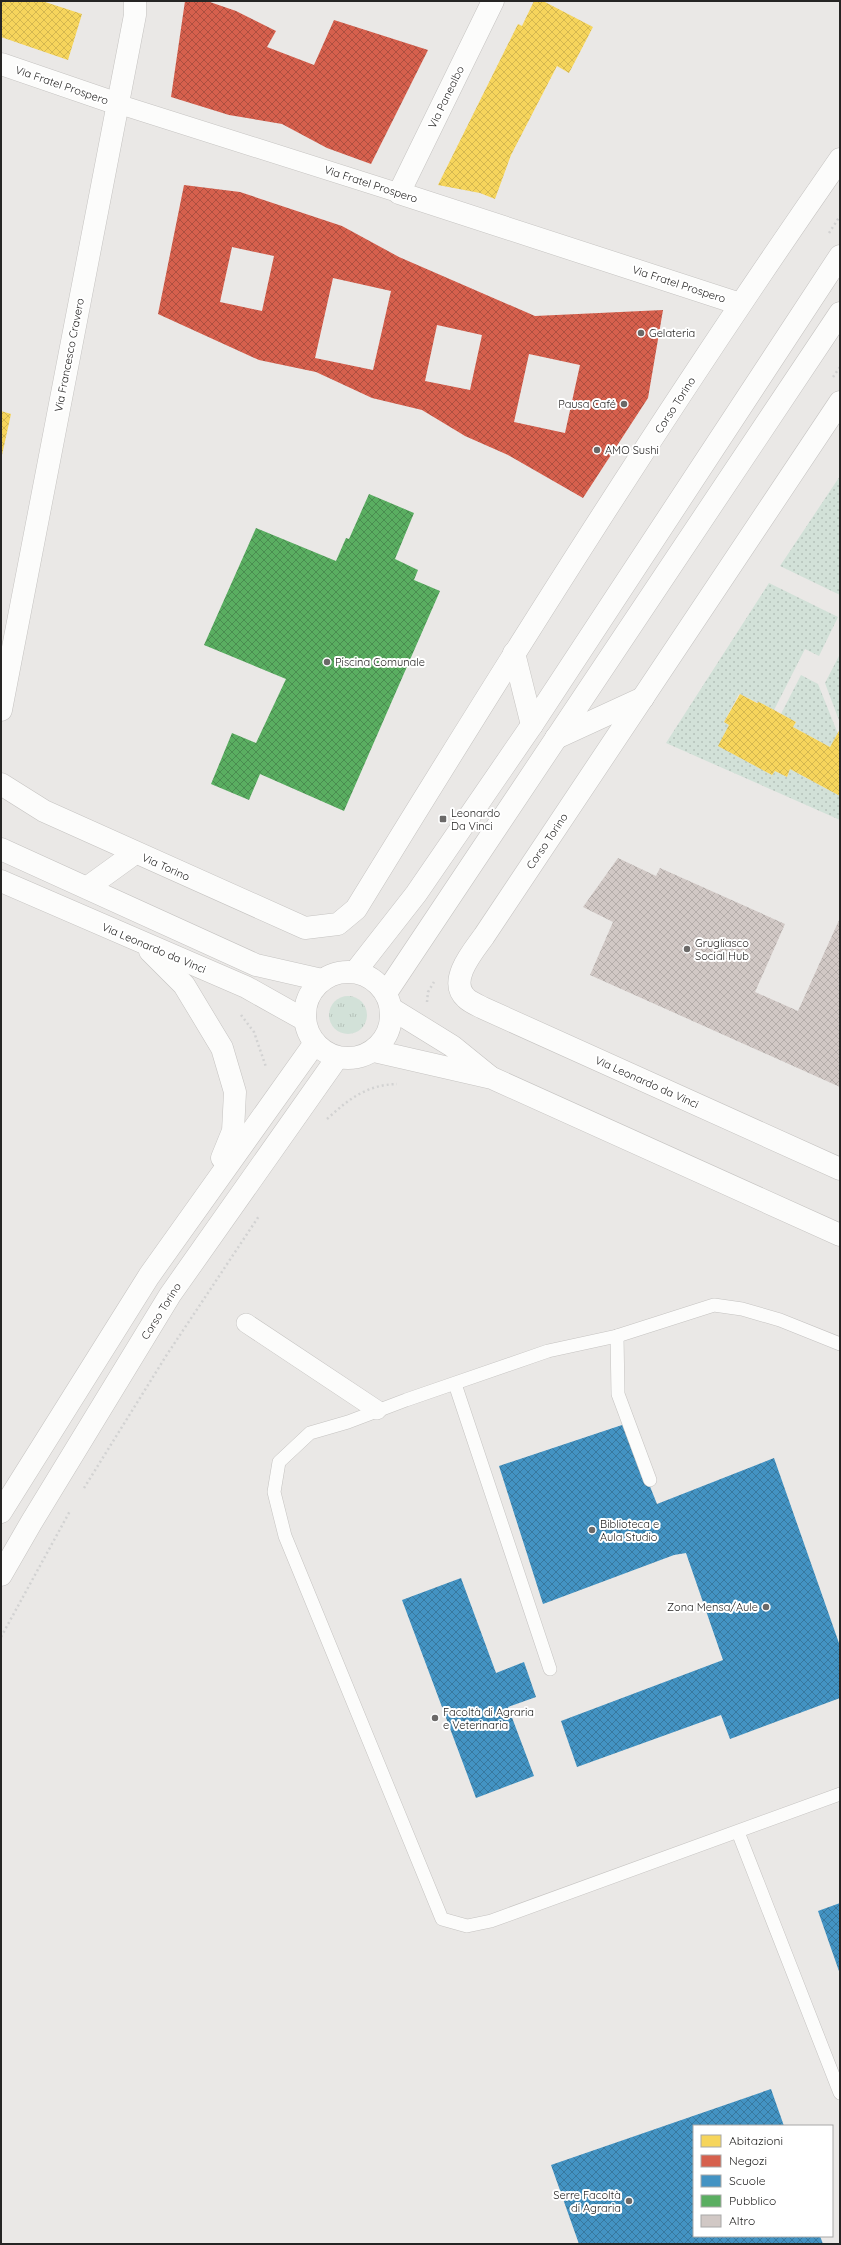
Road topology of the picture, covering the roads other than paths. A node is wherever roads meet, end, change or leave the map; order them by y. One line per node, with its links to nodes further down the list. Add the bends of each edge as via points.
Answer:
1 (135, 1): 4 (street, Via Francesco Cravero, via 135,15)
2 (493, 1): 6 (street, Via Panealbo)
3 (1, 64): 4 (street, Via Fratel Prospero)
4 (118, 104): 6 (street, Via Fratel Prospero); 13 (street, Via Francesco Cravero)
5 (840, 159): 8 (street, Corso Torino)
6 (399, 193): 8 (street, Via Fratel Prospero)
7 (840, 256): 14 (street)
8 (740, 304): 11 (street, Corso Torino)
9 (840, 313): 15 (street)
10 (840, 402): 12 (street, Corso Torino)
11 (514, 653): 14 (street); 21 (street, Corso Torino, via 356,909)
12 (643, 698): 15 (street); 25 (street, Corso Torino, via 466,964 460,976)
13 (1, 710)
14 (532, 725): 23 (street, via 416,894)
15 (556, 738): 26 (street)
16 (1, 784): 18 (street, Via Torino, via 44,811)
17 (1, 848): 20 (street)
18 (135, 853): 20 (street); 21 (street, Via Torino, via 306,928)
19 (1, 881): 22 (street, Via Leonardo da Vinci)
20 (88, 887): 24 (street, via 256,965)
21 (338, 924)
22 (142, 942): 27 (street, Via Leonardo da Vinci, via 246,988); 33 (street, via 184,985 222,1048 235,1092 233,1132)
23 (355, 972): 24 (street, via 343,971); 26 (street, via 378,982)
24 (322, 980): 27 (street, via 312,991 306,1004)
25 (460, 988): 32 (street, Via Leonardo da Vinci, via 465,997 482,1008)
26 (389, 1001): 29 (street, via 392,1022 382,1042); 31 (street)
27 (305, 1020): 28 (street, via 308,1032)
28 (315, 1043): 30 (street); 33 (street)
29 (374, 1051): 30 (street, via 352,1059); 31 (street)
30 (337, 1058): 42 (street, Corso Torino, via 170,1295)
31 (492, 1078): 34 (street)
32 (840, 1169)
33 (202, 1198): 41 (street)
34 (840, 1235)
35 (246, 1323): 39 (street)
36 (617, 1336): 37 (lane, via 714,1305 742,1309 780,1320); 38 (lane, via 548,1351); 40 (lane, via 618,1394)
37 (840, 1344)
38 (455, 1384): 39 (lane); 43 (lane)
39 (377, 1410): 45 (lane, via 310,1433 279,1462 274,1492 285,1536 442,1919 467,1926 491,1921)
40 (650, 1480)
41 (1, 1512)
42 (1, 1576)
43 (550, 1668)
44 (840, 1794): 45 (lane)
45 (738, 1832): 46 (lane)
46 (840, 2093)

